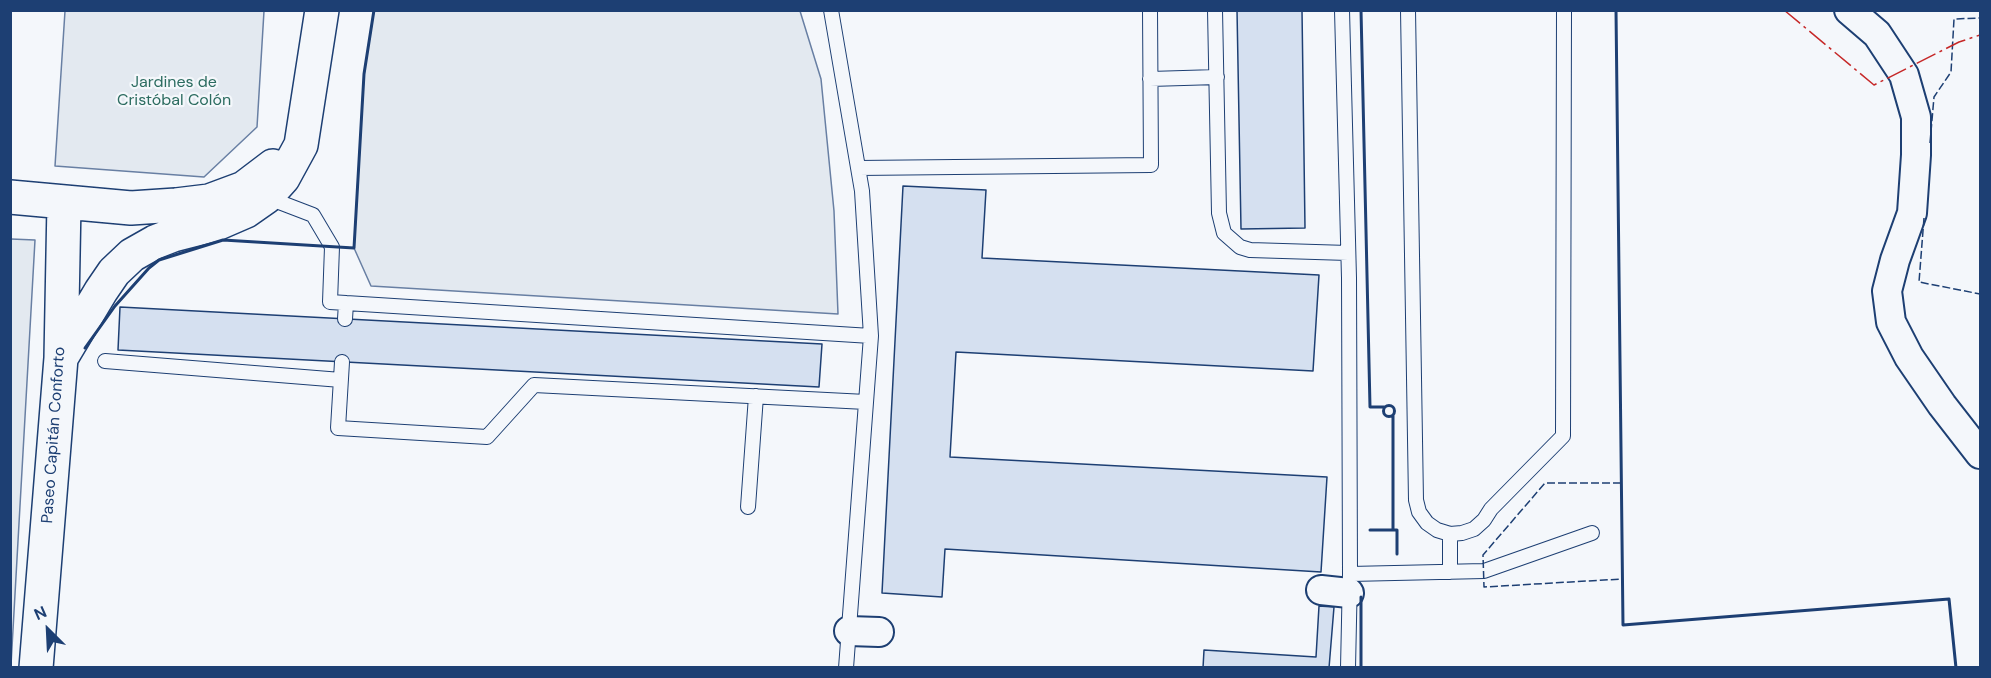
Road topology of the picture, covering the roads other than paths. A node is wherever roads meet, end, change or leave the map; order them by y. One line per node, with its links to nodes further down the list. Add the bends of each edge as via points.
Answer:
1 (322, 10): 11 (street)
2 (831, 10): 12 (lane)
3 (1149, 10): 10 (lane)
4 (1215, 10): 9 (lane)
5 (1342, 10): 16 (lane)
6 (1408, 10): 29 (lane, via 1416,500 1426,523)
7 (1564, 10): 29 (lane, via 1563,436 1474,529)
8 (1849, 10): 26 (street, via 1877,34 1904,75 1916,117 1912,213 1887,291 1891,322 1909,357)
9 (1217, 77): 10 (lane); 16 (lane, via 1219,213 1224,233 1250,250)
10 (1150, 79): 12 (lane, via 1151,165)
11 (301, 145): 14 (street, via 283,178); 15 (street, via 244,188 209,201 130,207)
12 (858, 168): 19 (lane)
13 (10, 197): 15 (street)
14 (266, 197): 17 (lane, via 313,215 332,247 330,302); 20 (street, via 216,224 173,235 132,255 114,272)
15 (64, 203): 20 (street, Paseo Capitán Conforto)
16 (1348, 253): 31 (lane)
17 (346, 303): 18 (lane); 19 (lane)
18 (345, 319)
19 (871, 336): 25 (lane)
20 (61, 358): 35 (street, Paseo Capitán Conforto)
21 (105, 361): 23 (lane)
22 (342, 362): 23 (lane)
23 (341, 380): 24 (lane, via 338,428 487,437 534,385)
24 (756, 396): 25 (lane); 27 (lane)
25 (866, 402): 33 (lane)
26 (1980, 454)
27 (748, 507)
28 (1592, 533): 30 (lane, via 1484,571)
29 (1450, 534): 30 (lane)
30 (1450, 572): 31 (lane)
31 (1350, 584): 32 (street); 37 (lane)
32 (1321, 590)
33 (849, 631): 34 (street); 36 (lane)
34 (879, 632)
35 (36, 668)
36 (846, 668)
37 (1348, 668)

